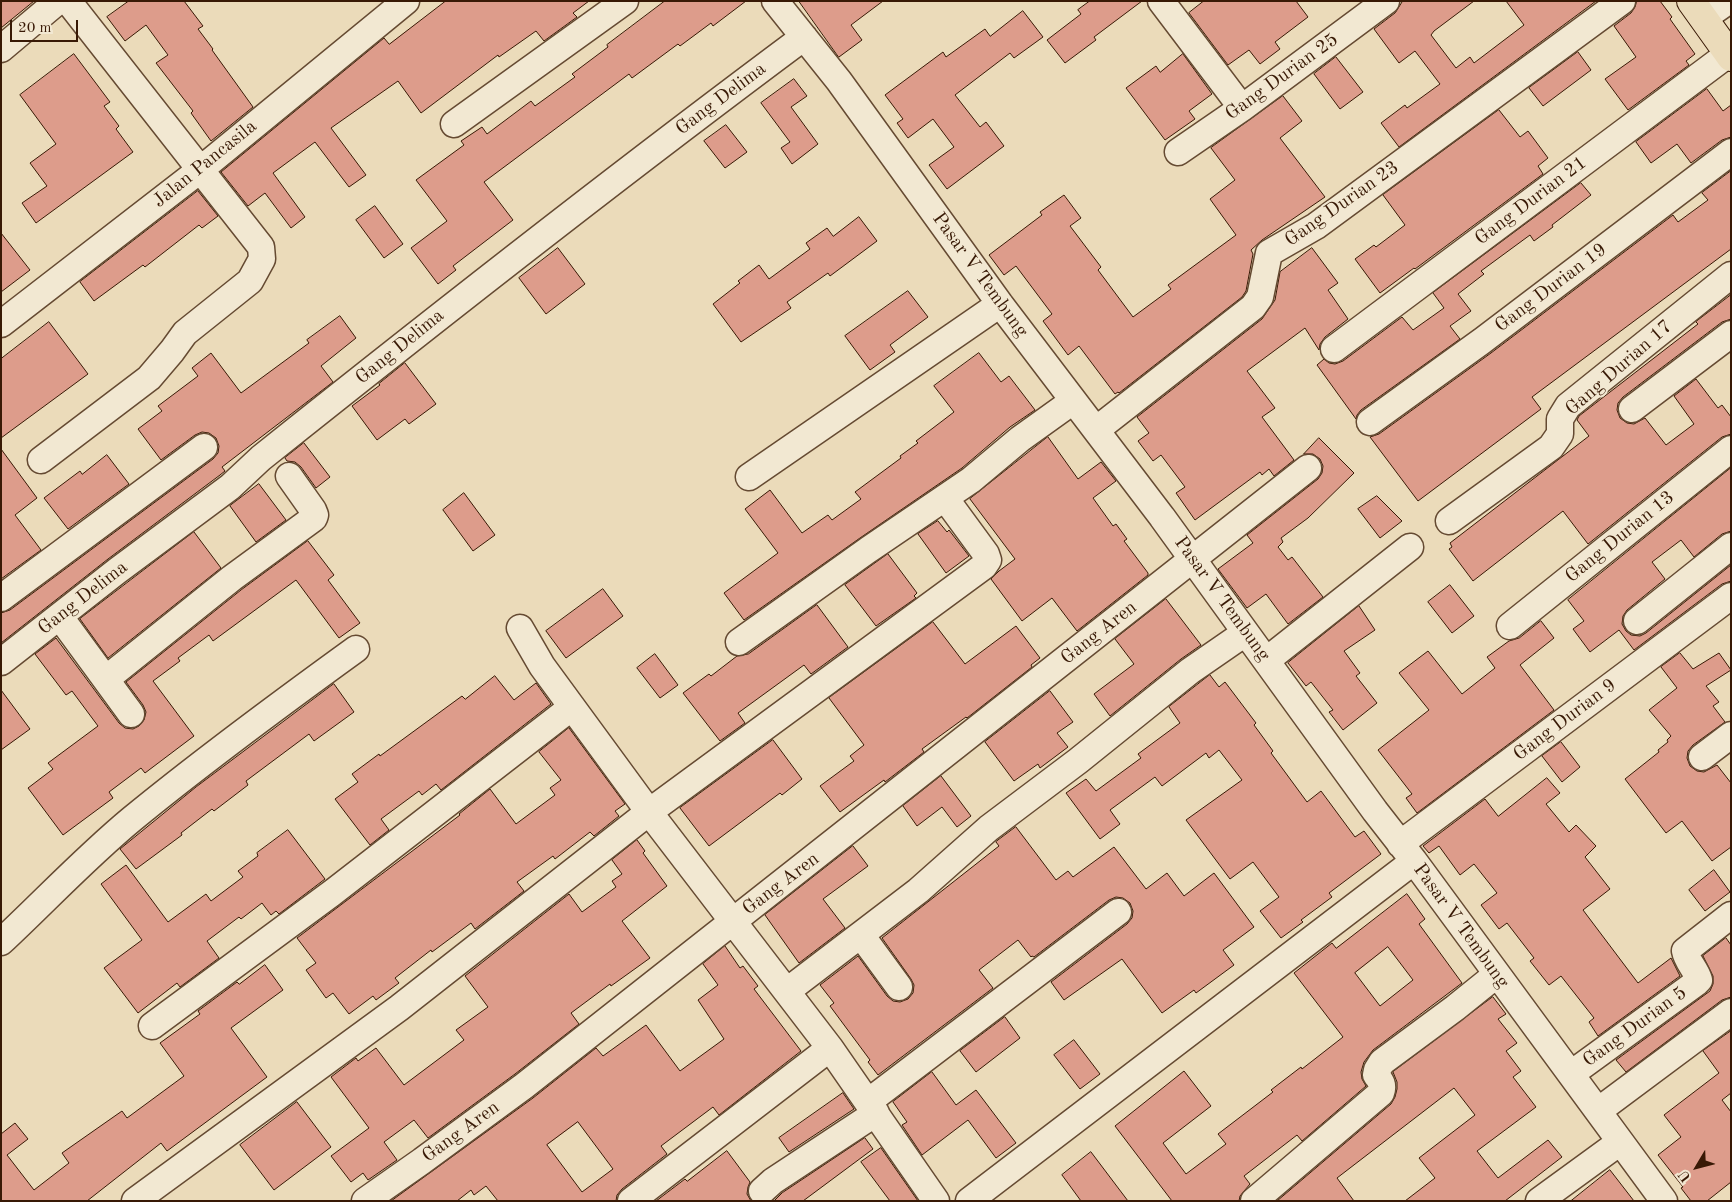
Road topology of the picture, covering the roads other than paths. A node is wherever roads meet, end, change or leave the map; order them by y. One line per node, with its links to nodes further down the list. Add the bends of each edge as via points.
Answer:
1 (58, 1): 12 (street)
2 (68, 1): 18 (street)
3 (406, 1): 18 (street, Jalan Pancasila)
4 (625, 1): 15 (street)
5 (775, 1): 11 (street, Pasar V Tembung)
6 (1161, 1): 14 (street)
7 (1386, 1): 14 (street, Gang Durian 25)
8 (1622, 1): 27 (street, Gang Durian 23, via 1316,226 1269,253 1260,296 1253,307)
9 (1728, 1): 10 (street)
10 (1698, 10): 13 (main road)
11 (804, 37): 20 (street, Pasar V Tembung); 41 (street, Gang Delima, via 474,288 261,458 230,487)
12 (1, 49)
13 (1730, 54): 23 (street, Gang Durian 21)
14 (1242, 108): 16 (street, Gang Durian 25)
15 (454, 124)
16 (1178, 152)
17 (1731, 152): 26 (street, Gang Durian 19, via 1482,342)
18 (200, 170): 21 (street, Jalan Pancasila); 30 (street, via 261,247 262,259 250,281 185,333 149,378)
19 (1731, 275): 35 (street, Gang Durian 17, via 1568,406 1560,420 1560,434 1551,447)
20 (1000, 304): 24 (street, Pasar V Tembung); 33 (street)
21 (1, 324)
22 (1731, 334): 25 (street)
23 (1334, 349)
24 (1073, 401): 27 (street, Pasar V Tembung); 34 (street)
25 (1632, 409)
26 (1370, 422)
27 (1096, 430): 38 (street, Pasar V Tembung)
28 (204, 447): 40 (street)
29 (1731, 449): 43 (street, Gang Durian 13)
30 (41, 460)
31 (1308, 468): 38 (street, Gang Aren)
32 (289, 476): 50 (street, via 313,510 314,518 224,584)
33 (749, 477)
34 (945, 498): 46 (street); 55 (street, via 986,554 988,560 984,566)
35 (1449, 521)
36 (1731, 546): 42 (street)
37 (1410, 547): 48 (street)
38 (1192, 560): 45 (street, Pasar V Tembung); 59 (street, Gang Aren)
39 (1731, 596): 56 (street, Gang Durian 9)
40 (1, 598)
41 (60, 617): 49 (street, Gang Delima); 50 (street)
42 (1637, 621)
43 (1510, 626)
44 (520, 628): 51 (street)
45 (1245, 632): 48 (street, Pasar V Tembung); 60 (street, via 988,828 918,891)
46 (739, 642)
47 (356, 649): 61 (street, via 130,820)
48 (1266, 660): 56 (street, Pasar V Tembung)
49 (1, 662)
50 (106, 679): 52 (street)
51 (572, 707): 55 (street); 66 (street, via 332,893)
52 (131, 714)
53 (1731, 735): 54 (street)
54 (1702, 757)
55 (649, 812): 59 (street); 73 (street, via 398,1008)
56 (1407, 853): 62 (street, Pasar V Tembung); 77 (street, Gang Durian 9)
57 (1118, 912): 69 (street)
58 (1731, 915): 68 (street, Gang Durian 5, via 1685,951 1698,975 1696,983)
59 (733, 920): 64 (street); 74 (street, Gang Aren, via 524,1086)
60 (861, 935): 63 (street); 64 (street)
61 (1, 942)
62 (1496, 975): 68 (street, Pasar V Tembung); 78 (street, via 1382,1062 1376,1074 1382,1082 1381,1093)
63 (899, 987)
64 (787, 992): 67 (street)
65 (1731, 1012): 70 (street)
66 (152, 1026)
67 (830, 1048): 69 (street); 75 (street)
68 (1571, 1074): 70 (street, Pasar V Tembung)
69 (872, 1108): 72 (street); 76 (street)
70 (1598, 1111): 71 (street, Pasar V Tembung)
71 (1620, 1142): 79 (street); 80 (street, Pasar V Tembung)
72 (762, 1190)
73 (134, 1201)
74 (365, 1201)
75 (631, 1201)
76 (936, 1201)
77 (968, 1201)
78 (1254, 1201)
79 (1539, 1201)
80 (1664, 1201)

